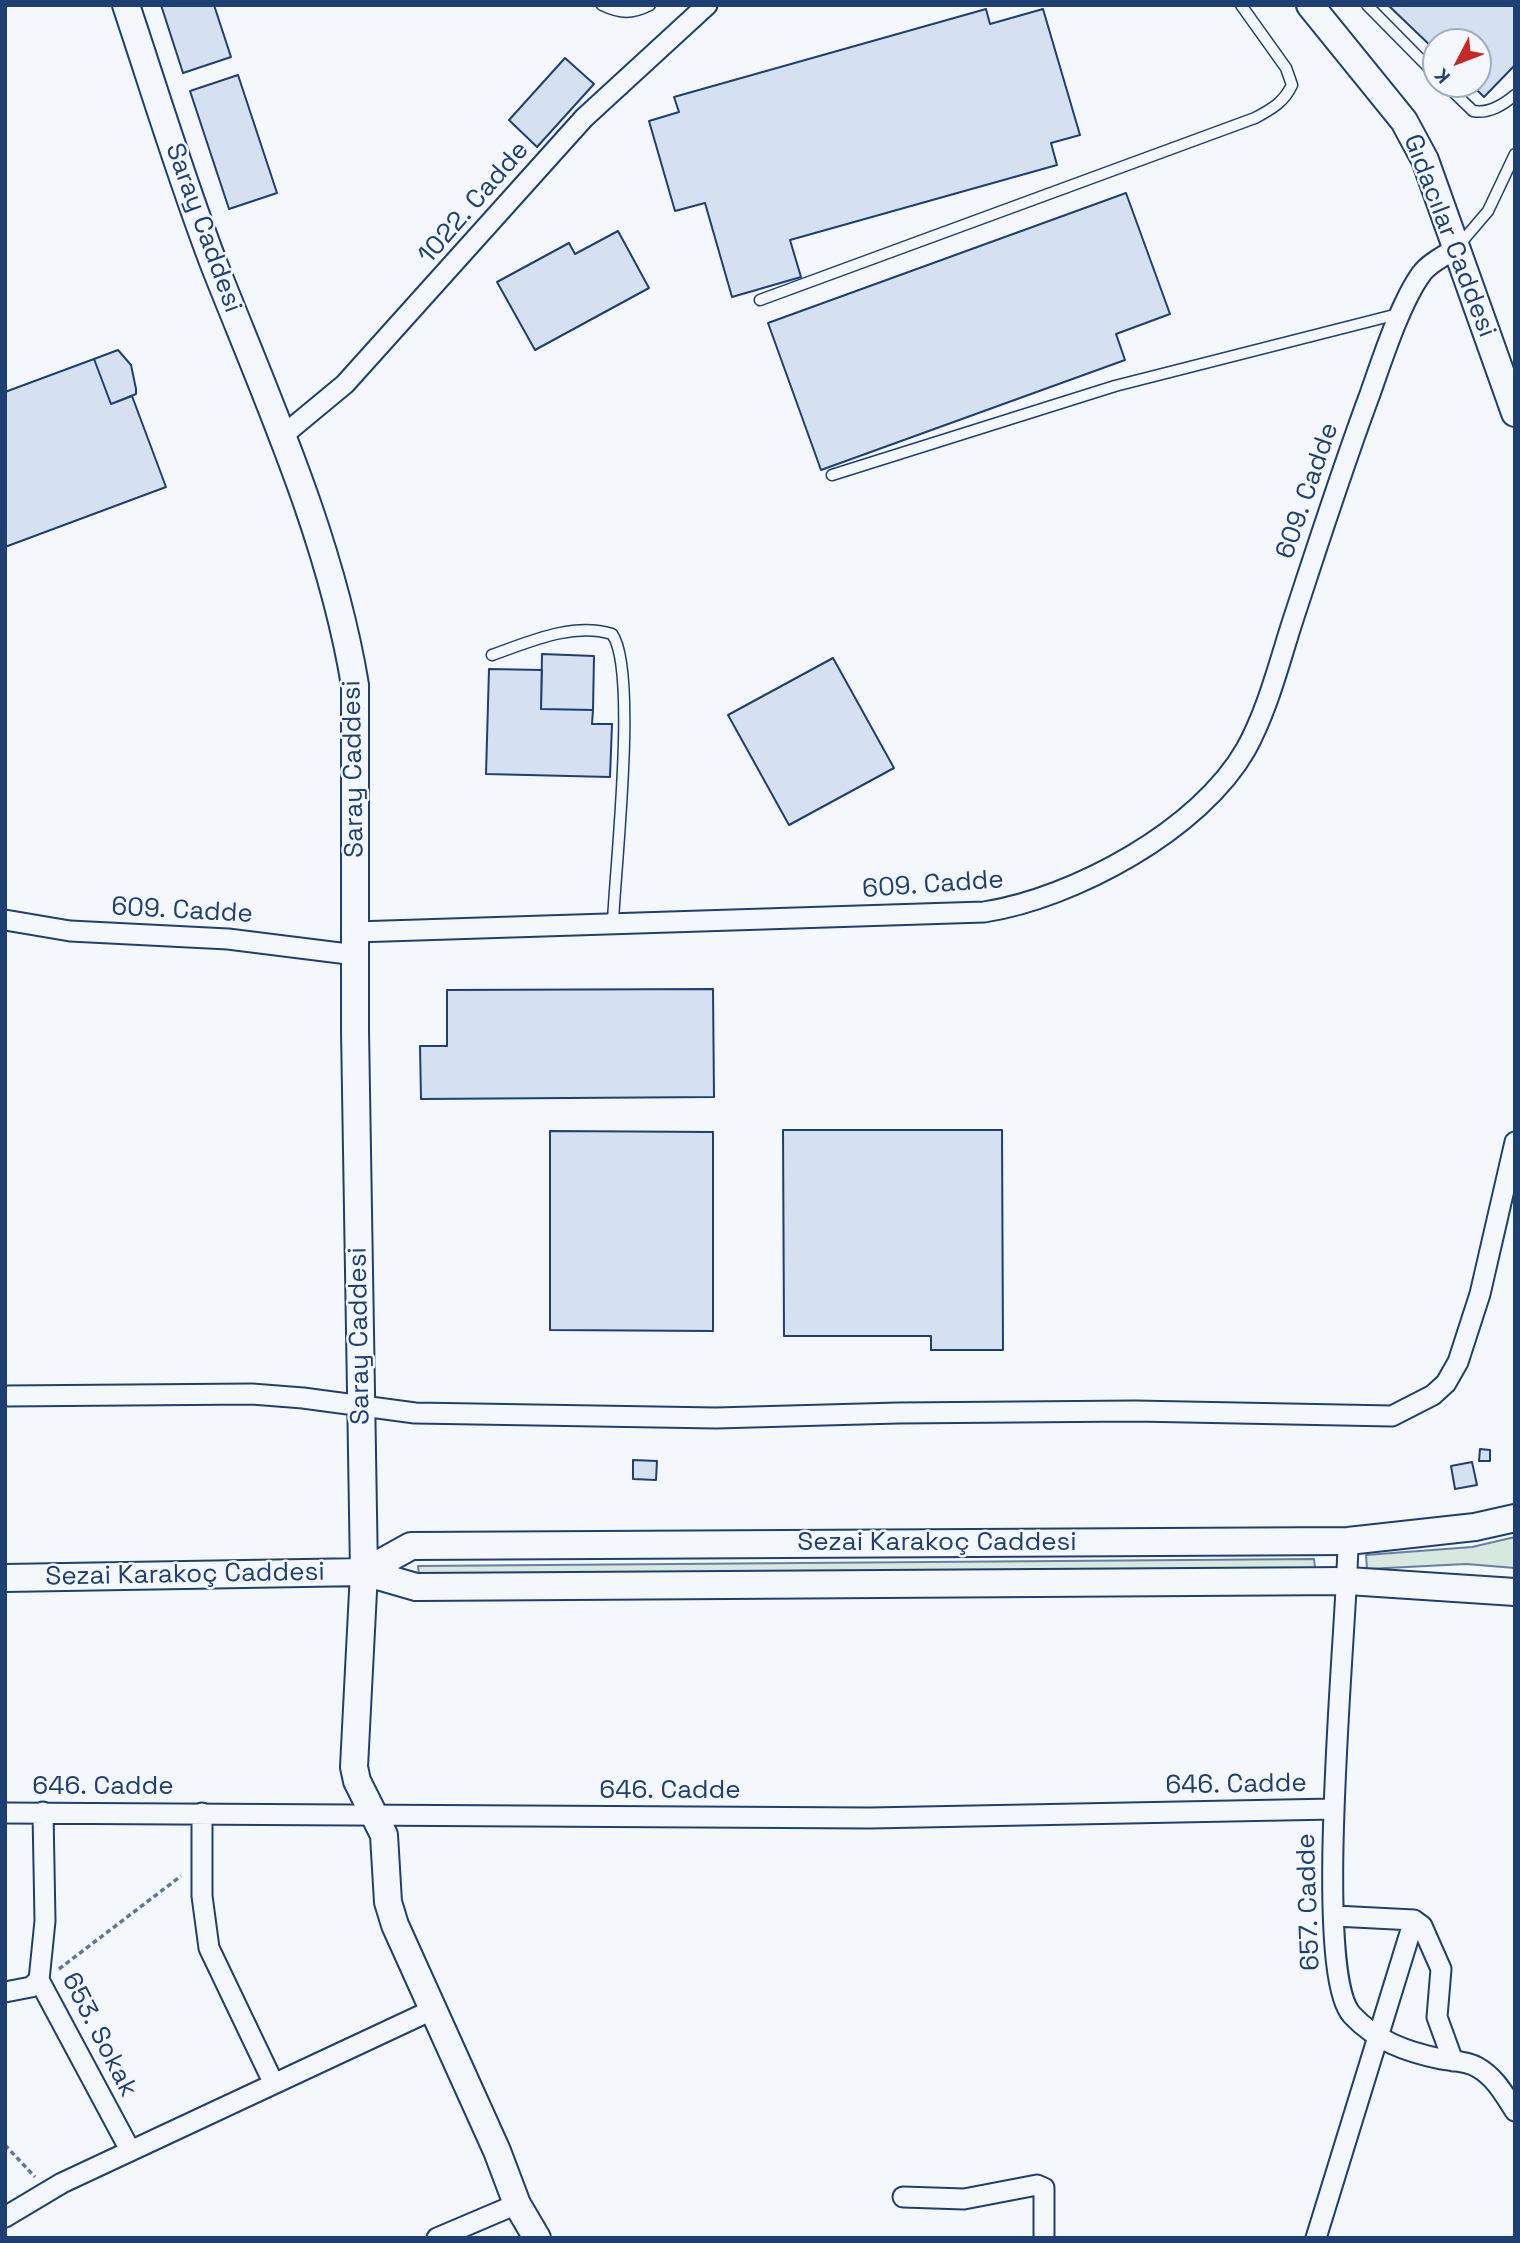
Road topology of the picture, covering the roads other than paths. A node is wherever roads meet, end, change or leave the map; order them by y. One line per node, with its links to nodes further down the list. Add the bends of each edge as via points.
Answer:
1 (126, 5): 16 (street, Saray Caddesi, via 214,263)
2 (602, 5): 3 (lane, via 619,12)
3 (650, 5)
4 (707, 5): 16 (street, 1022. Cadde, via 584,118 345,384)
5 (1241, 5): 13 (lane, via 1286,68 1292,85 1275,108)
6 (1310, 5): 12 (street, Gıdacılar Caddesi, via 1404,121 1425,160)
7 (1367, 5): 8 (lane)
8 (1422, 61)
9 (1515, 95): 10 (lane, via 1489,110 1473,111)
10 (1460, 98)
11 (1515, 154): 12 (lane, via 1489,211)
12 (1456, 248): 14 (street, 609. Cadde, via 1423,272); 15 (street, Gıdacılar Caddesi)
13 (760, 300)
14 (1402, 313): 17 (lane, via 1115,386); 20 (street, 609. Cadde, via 1348,452 1256,727 1228,776 1183,821 1123,861 1014,907 940,915)
15 (1515, 413)
16 (281, 437): 21 (street, Saray Caddesi, via 342,617 355,685)
17 (832, 475)
18 (492, 655): 20 (lane, via 553,634 584,630 612,634 619,644 624,718)
19 (5, 920): 21 (street, 609. Cadde, via 70,931)
20 (612, 922): 21 (street, 609. Cadde)
21 (356, 944): 24 (street, Saray Caddesi)
22 (1515, 1142): 24 (street, via 1480,1294 1458,1362 1433,1395 1392,1416 1135,1411 716,1418 415,1413)
23 (5, 1396): 24 (street, via 252,1394)
24 (361, 1405): 27 (street, Saray Caddesi)
25 (1515, 1518): 26 (street, Sezai Karakoç Caddesi)
26 (1348, 1541): 27 (street, Sezai Karakoç Caddesi, via 411,1546); 29 (street, 657. Cadde)
27 (364, 1572): 28 (street, Sezai Karakoç Caddesi); 29 (street, Sezai Karakoç Caddesi, via 416,1587); 35 (street, Saray Caddesi, via 354,1767)
28 (5, 1578)
29 (1348, 1581): 30 (street, Sezai Karakoç Caddesi); 31 (street, 657. Cadde)
30 (1515, 1592)
31 (1334, 1809): 35 (street, 646. Cadde, via 870,1818); 36 (street, 657. Cadde)
32 (43, 1812): 33 (street, 646. Cadde); 34 (street, 646. Cadde); 38 (street, 653. Sokak, via 45,1922)
33 (5, 1813)
34 (202, 1813): 35 (street, 646. Cadde); 43 (street, via 209,1948)
35 (377, 1816): 40 (street, Saray Caddesi, via 384,1835 388,1902)
36 (1335, 1916): 37 (street); 41 (street, 657. Cadde, via 1335,1961 1343,2001)
37 (1414, 1920): 41 (street); 42 (street, via 1422,1926 1441,1969 1437,2017)
38 (39, 1980): 39 (street, via 31,1987); 45 (street, 653. Sokak)
39 (5, 1992)
40 (432, 2010): 43 (street); 47 (street, Saray Caddesi)
41 (1378, 2037): 42 (street, 657. Cadde, via 1410,2052); 52 (street)
42 (1453, 2061): 44 (street, 657. Cadde, via 1475,2065 1490,2076)
43 (273, 2082): 45 (street)
44 (1515, 2110)
45 (130, 2151): 48 (street)
46 (903, 2197): 51 (street, via 964,2199 1037,2185 1044,2188 1045,2195)
47 (517, 2204): 49 (street); 50 (street, Saray Caddesi)
48 (5, 2217)
49 (437, 2238)
50 (537, 2238)
51 (1044, 2238)
52 (1316, 2238)

